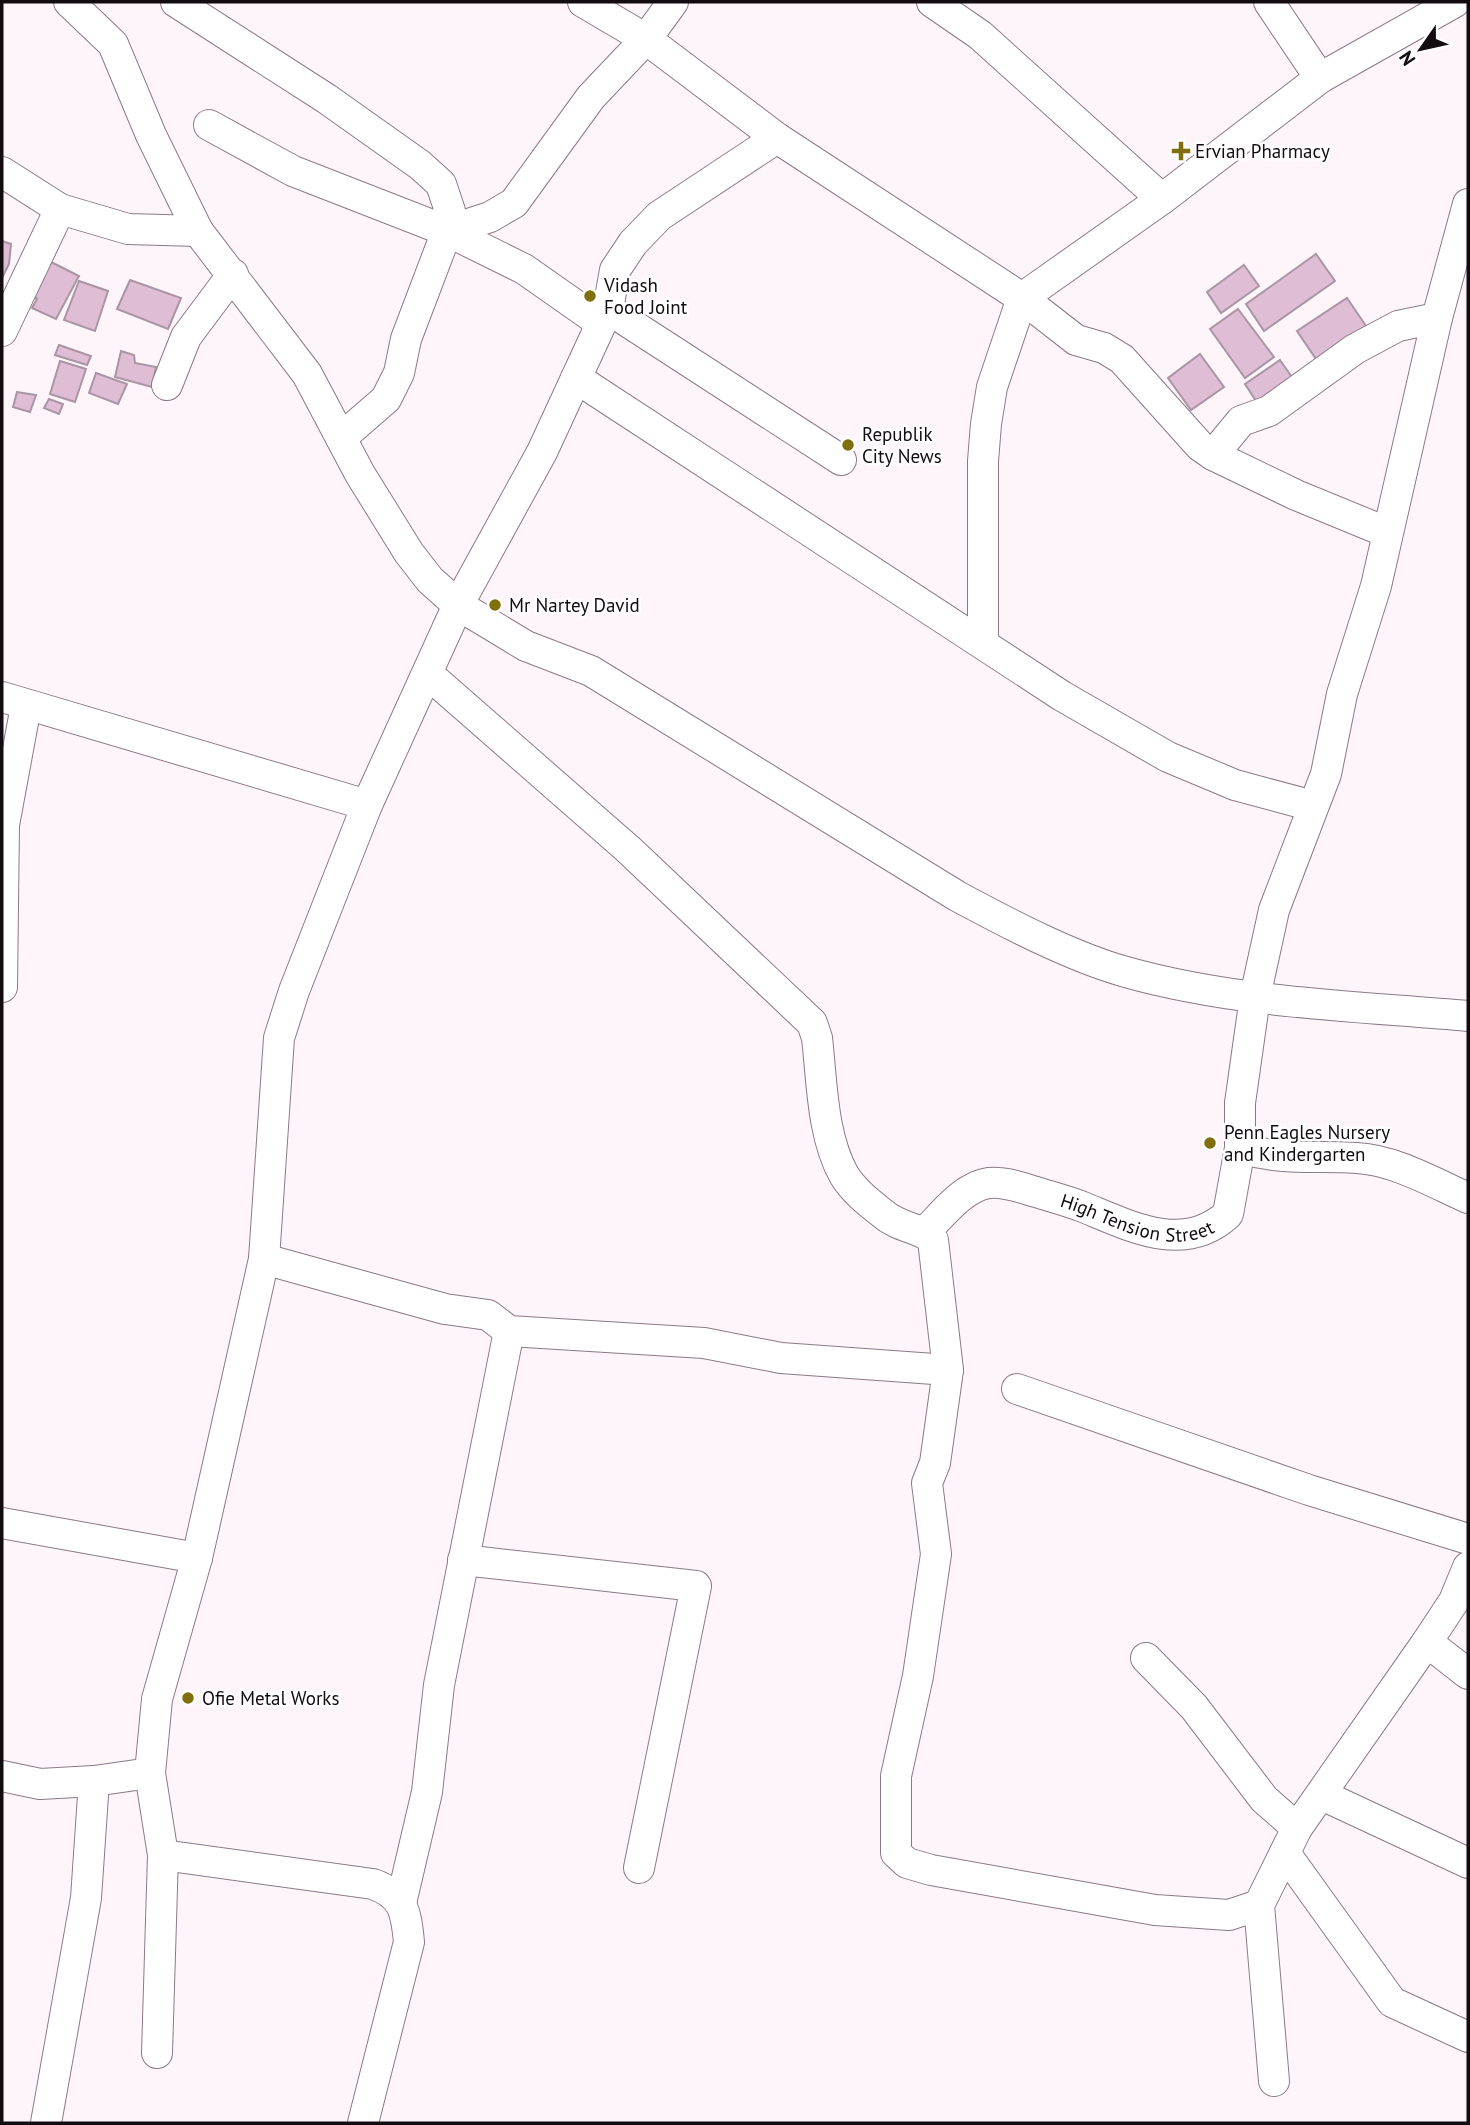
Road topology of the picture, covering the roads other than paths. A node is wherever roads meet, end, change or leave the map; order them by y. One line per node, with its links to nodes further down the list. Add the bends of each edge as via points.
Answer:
1 (69, 2): 16 (street, via 113,44)
2 (176, 2): 17 (street, via 420,165 441,184 450,211)
3 (583, 2): 8 (street)
4 (673, 2): 8 (street)
5 (932, 2): 13 (street, via 980,36)
6 (1269, 2): 9 (street)
7 (1455, 2): 9 (street)
8 (646, 39): 11 (street); 17 (street, via 592,97 514,203 490,217)
9 (1320, 78): 13 (street)
10 (209, 125): 17 (street, via 293,171)
11 (777, 138): 19 (street); 20 (street, via 659,216 615,270)
12 (2, 172): 15 (street)
13 (1162, 199): 19 (street)
14 (1468, 204): 21 (street, High Tension Street)
15 (60, 209): 16 (street, via 128,229); 22 (street)
16 (198, 231): 18 (street)
17 (447, 231): 20 (street); 25 (street, via 406,339 400,373 386,399)
18 (233, 274): 24 (street, via 186,337); 25 (street, via 307,374)
19 (1022, 298): 26 (street, via 1076,340 1122,359); 30 (street, via 992,387 986,424)
20 (605, 316): 23 (street); 27 (street)
21 (1437, 318): 26 (street, via 1398,327 1355,349 1269,411 1241,421); 28 (street, High Tension Street)
22 (2, 331)
23 (576, 378): 29 (street, via 542,452); 30 (street)
24 (167, 385)
25 (341, 438): 29 (street, via 409,553)
26 (1213, 455): 28 (street)
27 (841, 460)
28 (1386, 532): 34 (street, High Tension Street, via 1376,586 1342,694 1326,774)
29 (458, 605): 31 (street); 36 (street, via 526,646 591,671 856,836 1016,928 1125,972)
30 (983, 641): 34 (street, via 1062,696 1168,757 1236,785)
31 (428, 674): 33 (street); 40 (street, via 628,849 812,1023 835,1156 845,1177 894,1224)
32 (14, 701): 33 (street); 35 (street, via 4,825)
33 (367, 805): 41 (street, via 293,991 279,1038)
34 (1312, 806): 36 (street, High Tension Street, via 1274,910)
35 (2, 987)
36 (1255, 997): 37 (street); 38 (street, High Tension Street, via 1240,1103)
37 (1468, 1016)
38 (1240, 1148): 39 (street, via 1292,1159 1359,1158 1392,1166); 40 (street, High Tension Street, via 1228,1214 1205,1231 1173,1236 1137,1230 1014,1185 988,1182 961,1197)
39 (1468, 1198)
40 (925, 1232): 43 (street, via 933,1240)
41 (264, 1259): 42 (street, via 445,1308 488,1315); 47 (street)
42 (509, 1331): 43 (street, via 704,1343 781,1358); 48 (street)
43 (948, 1370): 62 (street, via 935,1462 927,1483 936,1554 918,1676 896,1776 896,1853 907,1863 931,1870 1155,1910 1229,1915)
44 (1017, 1389): 46 (street, via 1309,1490)
45 (2, 1523): 47 (street)
46 (1468, 1539)
47 (197, 1558): 53 (street, via 157,1699)
48 (463, 1560): 60 (street, via 696,1586); 61 (street, via 439,1685 427,1792)
49 (1468, 1567): 50 (street, via 1454,1601)
50 (1427, 1642): 52 (street); 56 (street)
51 (1146, 1658): 57 (street, via 1194,1707)
52 (1468, 1674)
53 (150, 1773): 55 (street); 58 (street)
54 (2, 1776): 55 (street, via 40,1784)
55 (94, 1781): 66 (street, via 86,1898)
56 (1322, 1795): 57 (street); 59 (street)
57 (1291, 1840): 62 (street); 63 (street, via 1392,2002)
58 (163, 1855): 61 (street, via 373,1884 389,1890); 64 (street)
59 (1468, 1863)
60 (639, 1868)
61 (401, 1903): 67 (street, via 409,1942)
62 (1259, 1905): 65 (street)
63 (1468, 2037)
64 (157, 2053)
65 (1274, 2081)
66 (47, 2123)
67 (363, 2123)

